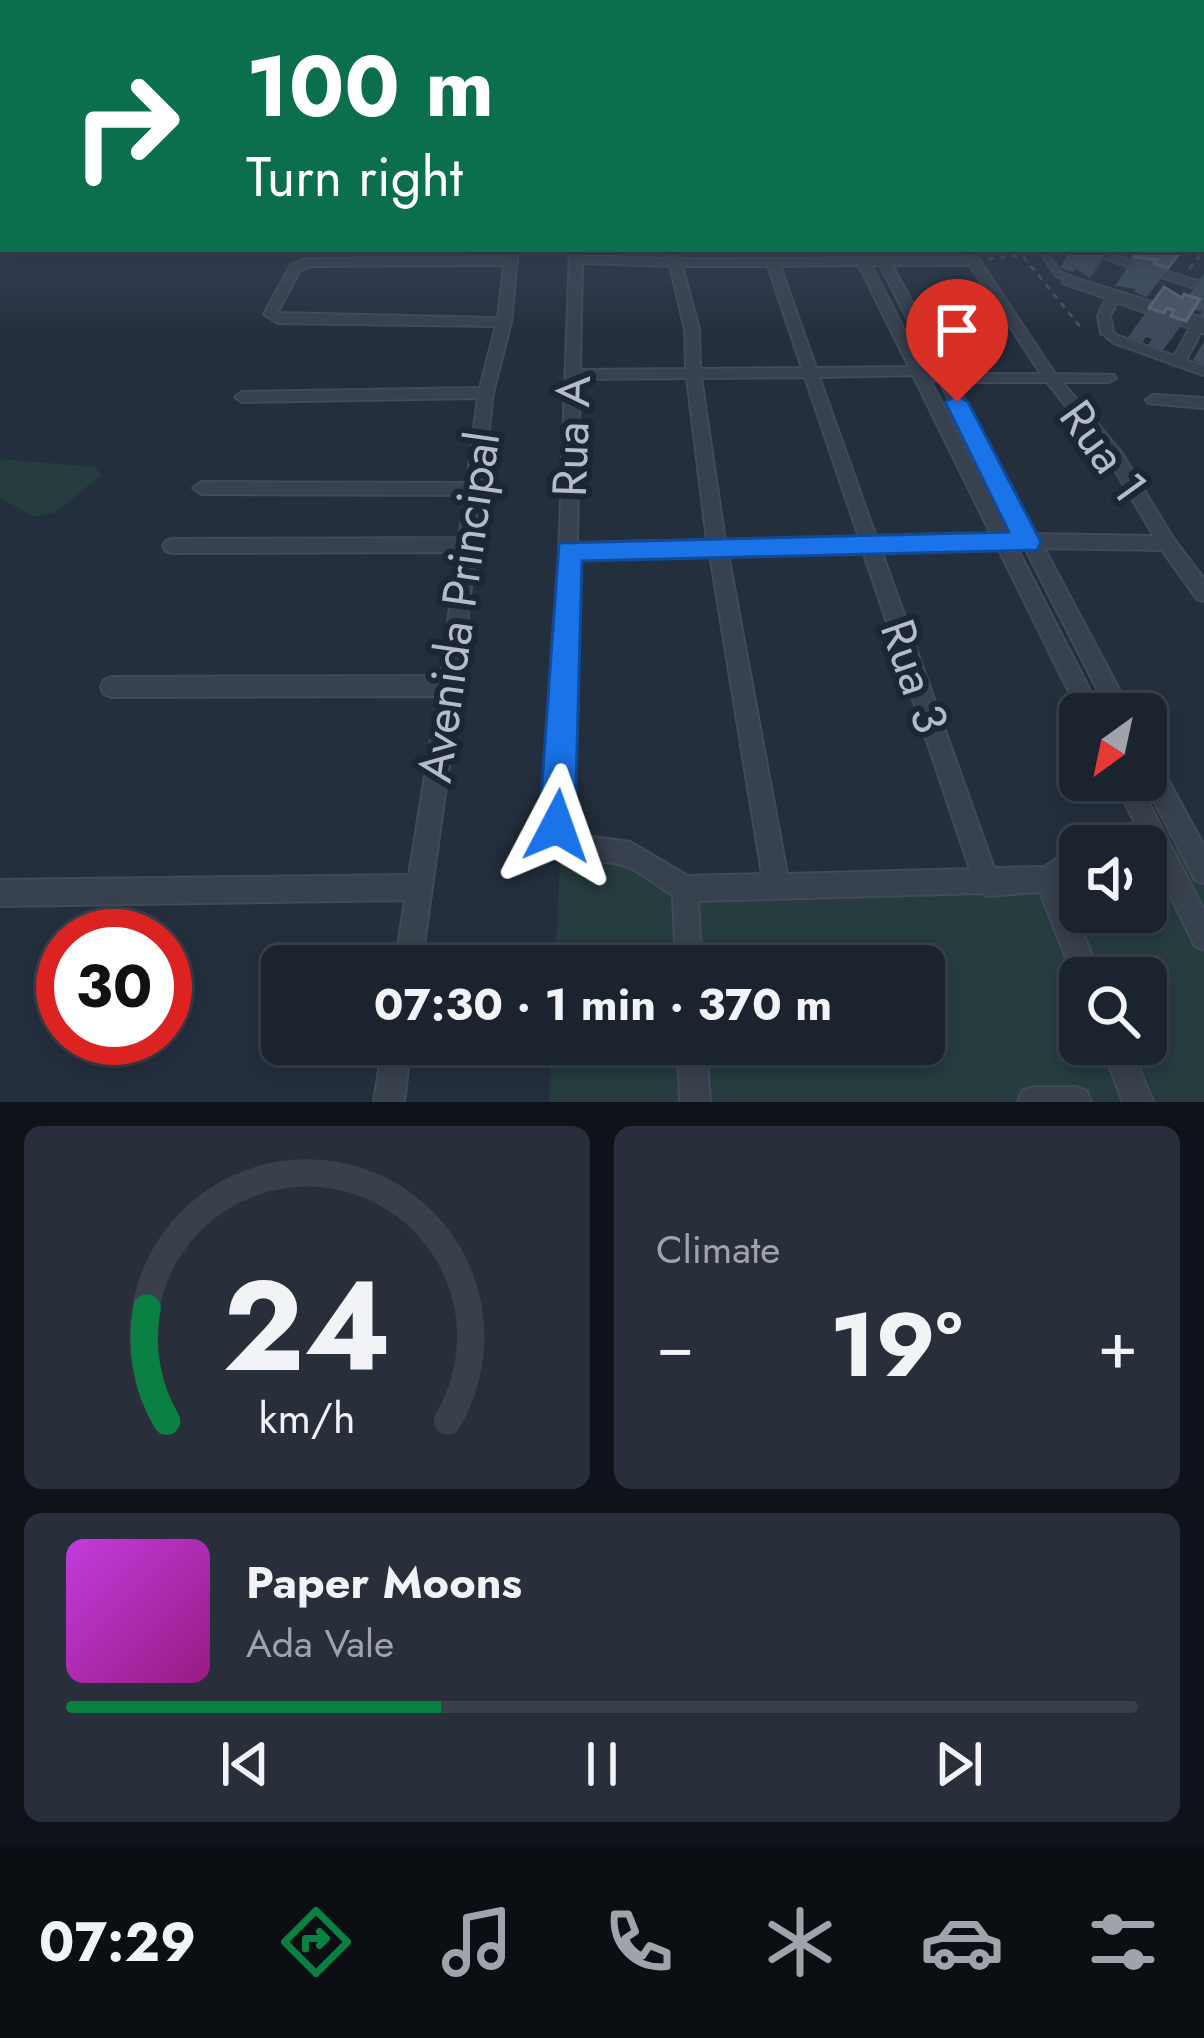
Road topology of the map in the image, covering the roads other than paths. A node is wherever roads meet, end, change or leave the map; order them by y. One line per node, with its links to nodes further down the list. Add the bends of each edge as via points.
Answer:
1 (1043, 252): 11 (lane)
2 (1092, 252): 7 (street)
3 (576, 254): 6 (street); 24 (street, Rua A)
4 (511, 255): 16 (street, Avenida Principal); 16 (street, via 300,265 270,317)
5 (969, 255): 9 (street); 25 (street, Rua 1)
6 (673, 256): 10 (street); 23 (street, via 692,329)
7 (1119, 260): 12 (street); 14 (street)
8 (864, 263): 9 (street); 10 (street); 20 (street)
9 (884, 263): 26 (street)
10 (773, 264): 22 (street, Rua 3)
11 (1070, 278): 14 (street)
12 (1180, 279): 13 (street); 15 (street)
13 (1204, 287)
14 (1116, 296): 15 (street); 17 (street); 18 (street, via 1104,316)
15 (1161, 308): 17 (street)
16 (504, 322): 28 (street, Avenida Principal)
17 (1202, 326): 19 (street)
18 (1106, 331): 19 (lane)
19 (1178, 362): 21 (lane)
20 (921, 371): 22 (street); 26 (street); 34 (street)
21 (1204, 371)
22 (811, 372): 23 (street); 37 (street, Rua 3)
23 (693, 373): 24 (street); 40 (street)
24 (573, 375): 41 (street, Rua A)
25 (1050, 377): 26 (street); 27 (street); 36 (street, Rua 1, via 1115,456)
26 (943, 378): 35 (street)
27 (1109, 378)
28 (486, 393): 29 (street); 33 (street, Avenida Principal)
29 (242, 397)
30 (1153, 400): 31 (street)
31 (1204, 403)
32 (201, 488): 33 (street)
33 (474, 488): 39 (street, Avenida Principal)
34 (1003, 541): 35 (street); 37 (street); 45 (street)
35 (1028, 542): 36 (street); 46 (street)
36 (1167, 543): 42 (street, Rua 1)
37 (866, 544): 40 (street); 53 (street, Rua 3)
38 (172, 545): 39 (street)
39 (468, 545): 43 (street, Avenida Principal)
40 (717, 545): 41 (street); 54 (street)
41 (568, 550): 56 (street, Rua A, via 561,838 630,854)
42 (1204, 593)
43 (450, 686): 44 (street); 55 (street, Avenida Principal)
44 (111, 687)
45 (1080, 693)
46 (1110, 693)
47 (1167, 799): 49 (street)
48 (1167, 852): 49 (street)
49 (1200, 856)
50 (1059, 871): 52 (street)
51 (1167, 874): 58 (street)
52 (1048, 879): 53 (street); 61 (street)
53 (987, 883): 54 (street)
54 (776, 884): 56 (street)
55 (419, 887): 57 (street); 59 (street, Avenida Principal)
56 (685, 889): 60 (street)
57 (0, 893)
58 (1204, 938)
59 (411, 945)
60 (687, 945)
61 (1080, 957)
62 (395, 1065): 65 (street)
63 (693, 1065): 66 (street)
64 (1123, 1065): 70 (street)
65 (389, 1102)
66 (695, 1102)
67 (1033, 1102): 68 (street)
68 (1056, 1102): 69 (street)
69 (1076, 1102)
70 (1138, 1102)

